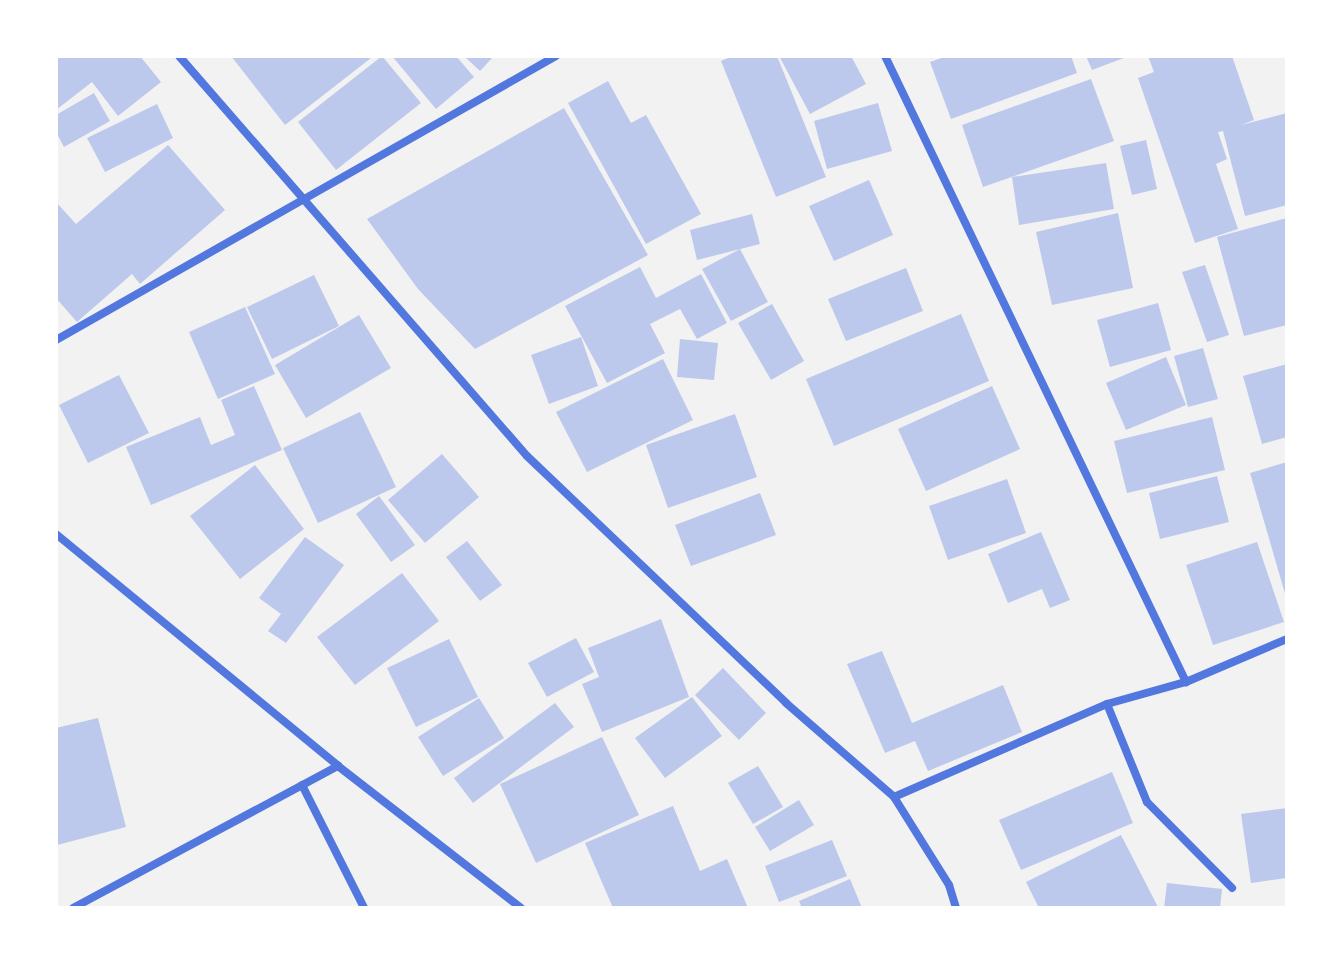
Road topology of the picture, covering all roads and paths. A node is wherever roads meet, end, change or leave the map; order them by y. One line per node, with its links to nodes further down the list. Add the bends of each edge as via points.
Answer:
1 (179, 56): 4 (street)
2 (556, 56): 4 (street)
3 (885, 56): 8 (street)
4 (304, 197): 5 (street); 12 (street, via 527,456 786,703)
5 (56, 340)
6 (56, 534): 10 (street)
7 (1287, 639): 8 (street)
8 (1186, 682): 9 (street)
9 (1107, 704): 12 (street); 13 (street, via 1147,802)
10 (338, 766): 11 (street); 16 (street)
11 (302, 785): 14 (street); 15 (street)
12 (894, 797): 17 (street, via 949,885)
13 (1232, 888)
14 (73, 908)
15 (364, 908)
16 (521, 908)
17 (956, 908)

